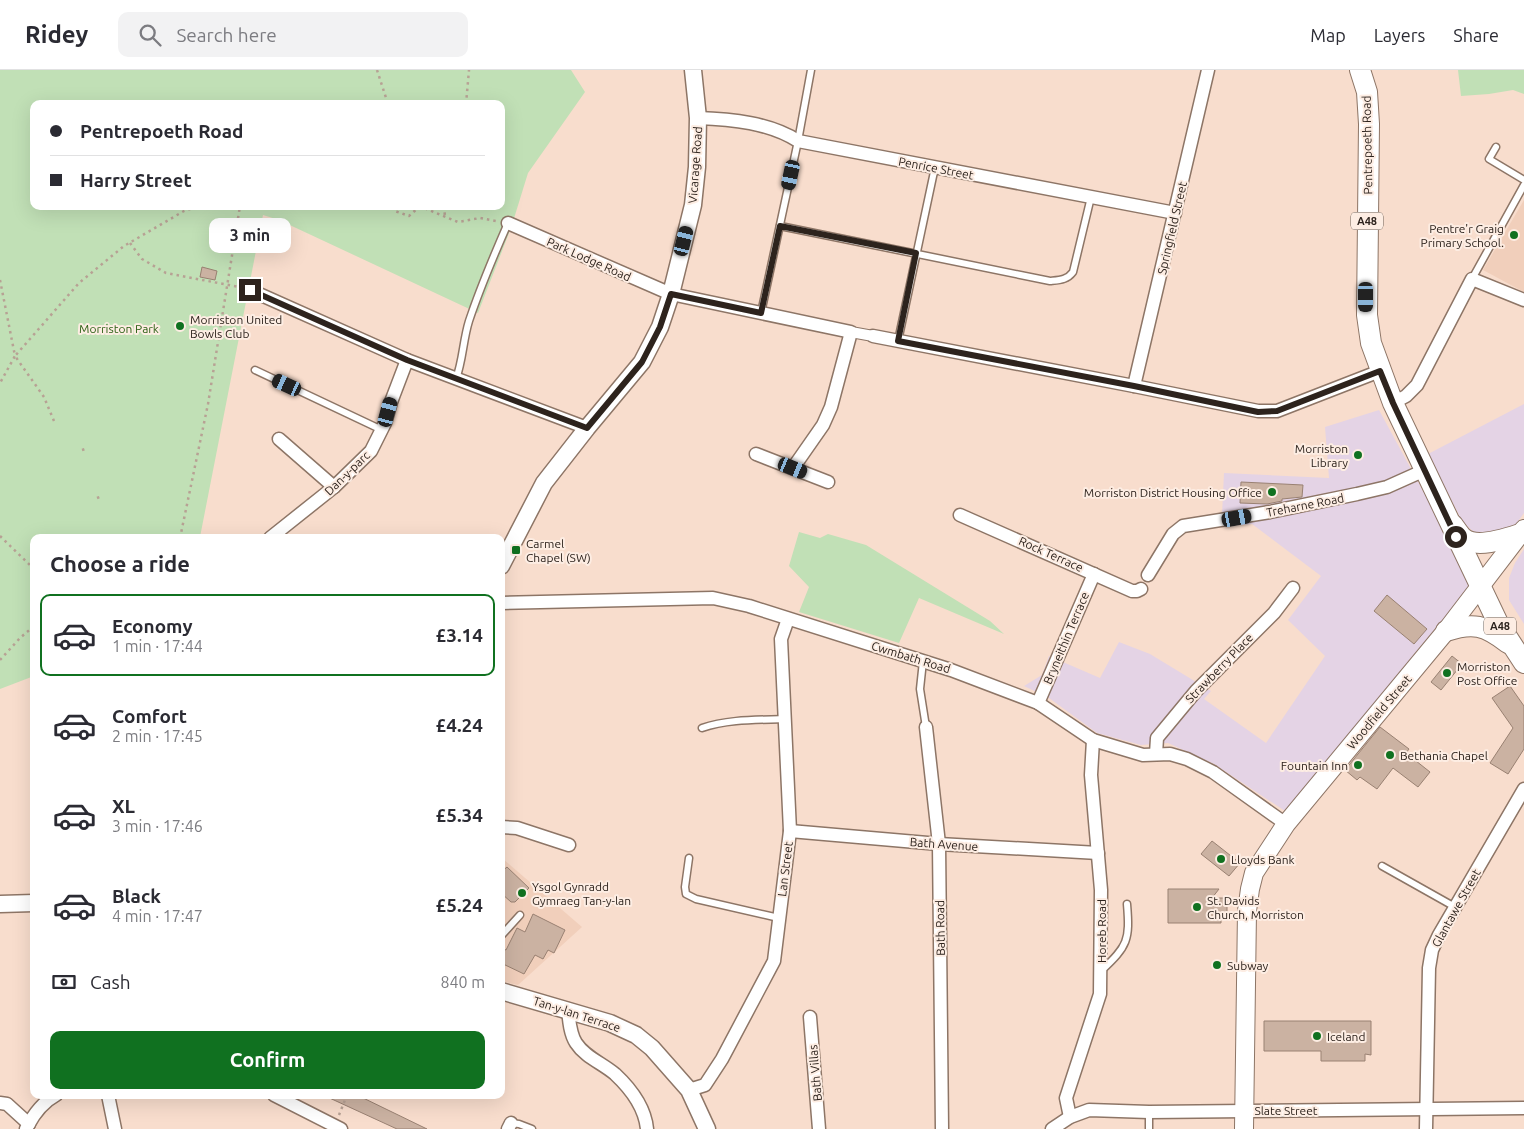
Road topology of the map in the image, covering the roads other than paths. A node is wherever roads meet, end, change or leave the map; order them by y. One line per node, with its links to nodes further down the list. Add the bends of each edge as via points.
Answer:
1 (693, 70): 5 (street, Vicarage Road)
2 (811, 70): 6 (lane)
3 (1208, 70): 12 (street, Springfield Street)
4 (1360, 70): 26 (main road, Pentrepoeth Road / A48, via 1367,92 1369,124 1366,316)
5 (698, 118): 6 (street, Penrice Street, via 726,119 783,132); 18 (street, Vicarage Road, via 692,205)
6 (798, 141): 8 (street, Penrice Street); 14 (lane)
7 (1496, 147): 9 (lane, via 1489,159)
8 (935, 167): 11 (street, Penrice Street); 15 (lane)
9 (1524, 180)
10 (1524, 185): 16 (lane)
11 (1090, 197): 12 (street, Penrice Street); 15 (lane, via 1076,263 1068,278 1050,281)
12 (1175, 213): 28 (street, Springfield Street)
13 (508, 223): 18 (street, Park Lodge Road); 27 (lane, via 469,322)
14 (780, 226): 15 (lane); 20 (lane)
15 (916, 253): 23 (lane)
16 (1472, 279): 19 (street); 29 (street, via 1417,385)
17 (250, 290): 24 (street)
18 (671, 294): 20 (street, Park Lodge Road); 30 (street, Vicarage Road, via 660,327 642,362)
19 (1524, 300)
20 (761, 313): 21 (street, Park Lodge Road)
21 (851, 332): 22 (street); 34 (street, via 831,407 823,425)
22 (873, 336): 23 (street)
23 (898, 341): 28 (street)
24 (407, 360): 27 (street); 31 (street, Dan-y-parc)
25 (255, 370): 31 (lane)
26 (1380, 371): 28 (street, via 1277,411 1258,412); 29 (main road, Pentrepoeth Road / A48)
27 (456, 378): 30 (street)
28 (1134, 386)
29 (1393, 403): 35 (main road, Pentrepoeth Road / A48)
30 (587, 428): 42 (street, Vicarage Road, via 544,483)
31 (382, 430): 37 (street, Dan-y-parc, via 371,451)
32 (278, 439): 37 (street)
33 (756, 454): 34 (street)
34 (793, 468): 36 (street)
35 (1425, 470): 39 (main road, Pentrepoeth Road / A48); 44 (street, Treharne Road, via 1387,487 1357,494 1184,526 1173,534)
36 (828, 482)
37 (334, 487): 41 (street, Dan-y-parc)
38 (960, 515): 43 (street, Rock Terrace)
39 (1448, 520): 40 (main road, via 1464,539 1482,543 1501,540); 45 (main road, Pentrepoeth Road / A48)
40 (1522, 531): 45 (main road, Woodfield Street)
41 (275, 534)
42 (505, 558)
43 (1094, 574): 46 (street, Rock Terrace, via 1132,591); 53 (street, Bryneithin Terrace)
44 (1148, 575)
45 (1480, 586): 50 (main road, Woodfield Street); 51 (main road, A48)
46 (1141, 588)
47 (1293, 588): 58 (street, Strawberry Place, via 1274,613 1196,690 1157,738)
48 (505, 603): 49 (street, Cwmbath Road, via 712,598)
49 (788, 619): 52 (street, Cwmbath Road); 54 (street, Lan Street, via 781,639)
50 (1446, 631): 51 (main road, via 1464,625 1478,626 1497,634); 60 (main road, Woodfield Street)
51 (1519, 655)
52 (923, 661): 53 (street, Cwmbath Road); 55 (lane, via 920,689)
53 (1038, 703): 57 (street, Cwmbath Road)
54 (785, 719): 56 (lane, via 715,724); 62 (street, Lan Street)
55 (926, 727): 63 (street, Bath Road)
56 (702, 728)
57 (1093, 740): 58 (street, Cwmbath Road, via 1143,756); 65 (street, Horeb Road, via 1091,775)
58 (1156, 754): 60 (street, Cwmbath Road, via 1187,759 1213,772)
59 (1524, 789): 71 (street, Glantawe Street)
60 (1286, 824): 86 (main road, Woodfield Street, via 1254,873 1250,889)
61 (505, 827): 64 (street, via 518,828)
62 (790, 831): 63 (street, Bath Avenue); 73 (street, Lan Street)
63 (939, 844): 65 (street, Bath Avenue); 97 (street, Bath Road)
64 (569, 845)
65 (1098, 853): 75 (street, Horeb Road)
66 (689, 858): 73 (lane, via 686,894)
67 (1382, 866): 71 (lane)
68 (0, 904): 69 (street)
69 (30, 904)
70 (1127, 904): 75 (lane, via 1129,924 1126,940 1120,953)
71 (1455, 907): 85 (street, Glantawe Street, via 1432,950 1429,968)
72 (520, 915): 74 (lane)
73 (779, 918): 79 (street, Lan Street, via 774,961 705,1085)
74 (505, 932)
75 (1100, 971): 88 (street, Horeb Road, via 1100,994 1066,1098)
76 (505, 992): 77 (street, Tan-y-lan Terrace)
77 (568, 1010): 79 (street, Tan-y-lan Terrace, via 610,1023 636,1036 652,1048); 94 (street, via 575,1042 632,1092 646,1119)
78 (810, 1017): 96 (street, Bath Villas)
79 (689, 1090): 95 (street, Tan-y-lan Terrace)
80 (51, 1099): 89 (street)
81 (109, 1099): 92 (street)
82 (282, 1099): 91 (street)
83 (0, 1103): 89 (street, via 7,1104)
84 (1524, 1108): 85 (street, Slate Street)
85 (1426, 1109): 86 (street, Slate Street); 101 (street, Glantawe Street)
86 (1243, 1111): 87 (street, Slate Street); 100 (main road, Woodfield Street)
87 (1149, 1112): 88 (street, Slate Street, via 1089,1110); 99 (lane)
88 (1070, 1117): 98 (street, Slate Street)
89 (28, 1126)
90 (509, 1126): 93 (lane)
91 (337, 1127)
92 (115, 1129)
93 (532, 1129)
94 (647, 1129)
95 (708, 1129)
96 (819, 1129)
97 (942, 1129)
98 (1052, 1129)
99 (1149, 1129)
100 (1244, 1129)
101 (1426, 1129)

